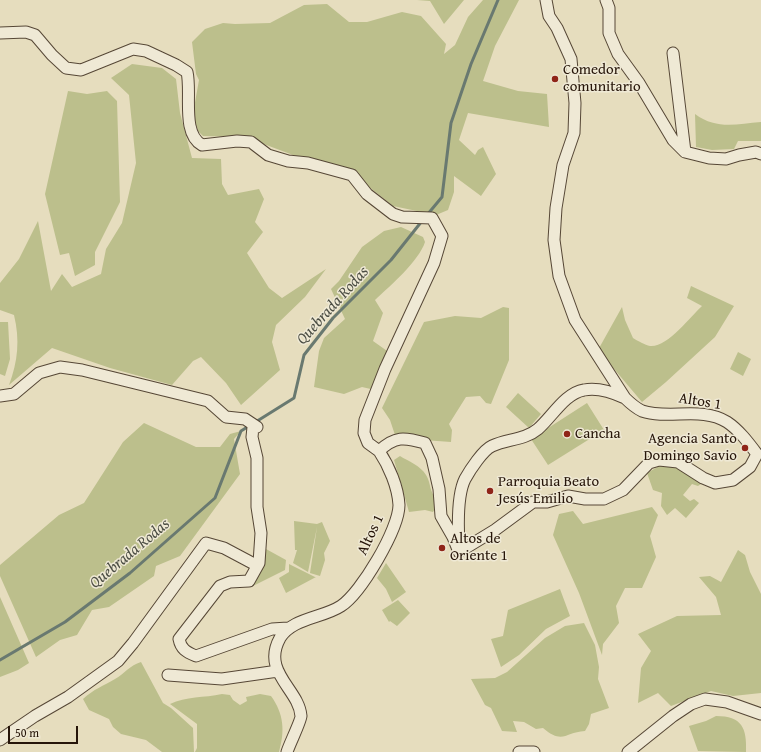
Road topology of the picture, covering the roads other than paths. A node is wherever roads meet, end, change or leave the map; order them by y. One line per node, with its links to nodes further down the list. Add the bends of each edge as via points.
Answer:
1 (546, 0): 8 (street, Altos 1, via 549,16 571,59 575,103 574,132 563,165 556,208 554,240 559,276 575,320)
2 (606, 0): 5 (street, via 609,8 609,33 618,54 639,83 673,140)
3 (0, 32): 9 (street, Altos 1, via 26,32 35,35 66,68 81,70 133,49 146,51 187,72 190,83 191,132 198,143 202,145 251,142 268,155 352,175 367,194 393,214 402,217 432,218 442,236 434,263 385,369 365,420 364,433 368,443)
4 (673, 53): 5 (street)
5 (685, 152): 6 (street, via 698,157 726,159 739,154)
6 (761, 154)
7 (0, 396): 12 (street, via 14,394 39,373 60,367 82,370 208,401 226,417 245,419 255,425 252,437 257,458 261,533 259,563)
8 (625, 398): 10 (street, Altos 1, via 641,410 690,413 711,416 726,422 744,437); 11 (street, via 612,392 584,390 572,394 537,430 516,440 492,446 476,462 464,480 458,512)
9 (379, 452): 11 (street, via 389,442 402,439 425,443 432,458 439,489 441,516); 13 (street, Altos 1, via 387,464 398,505 389,539 364,579 341,606)
10 (759, 456): 11 (street, Altos 1, via 733,480 715,483 678,462 659,460 649,463 623,490 604,499 568,496 547,502 533,502)
11 (459, 552)
12 (256, 565): 13 (street, Altos 1, via 249,581 230,582 220,586 179,639 181,647 196,656 272,629); 17 (street, via 224,548 206,543 118,661)
13 (288, 628): 14 (street, via 277,646)
14 (278, 671): 15 (street, via 222,679); 18 (street, via 298,702 301,716)
15 (168, 675)
16 (761, 714): 21 (street, via 726,702 705,699 691,704 673,716)
17 (0, 740)
18 (287, 752)
19 (519, 752): 20 (street)
20 (534, 752)
21 (628, 752)

